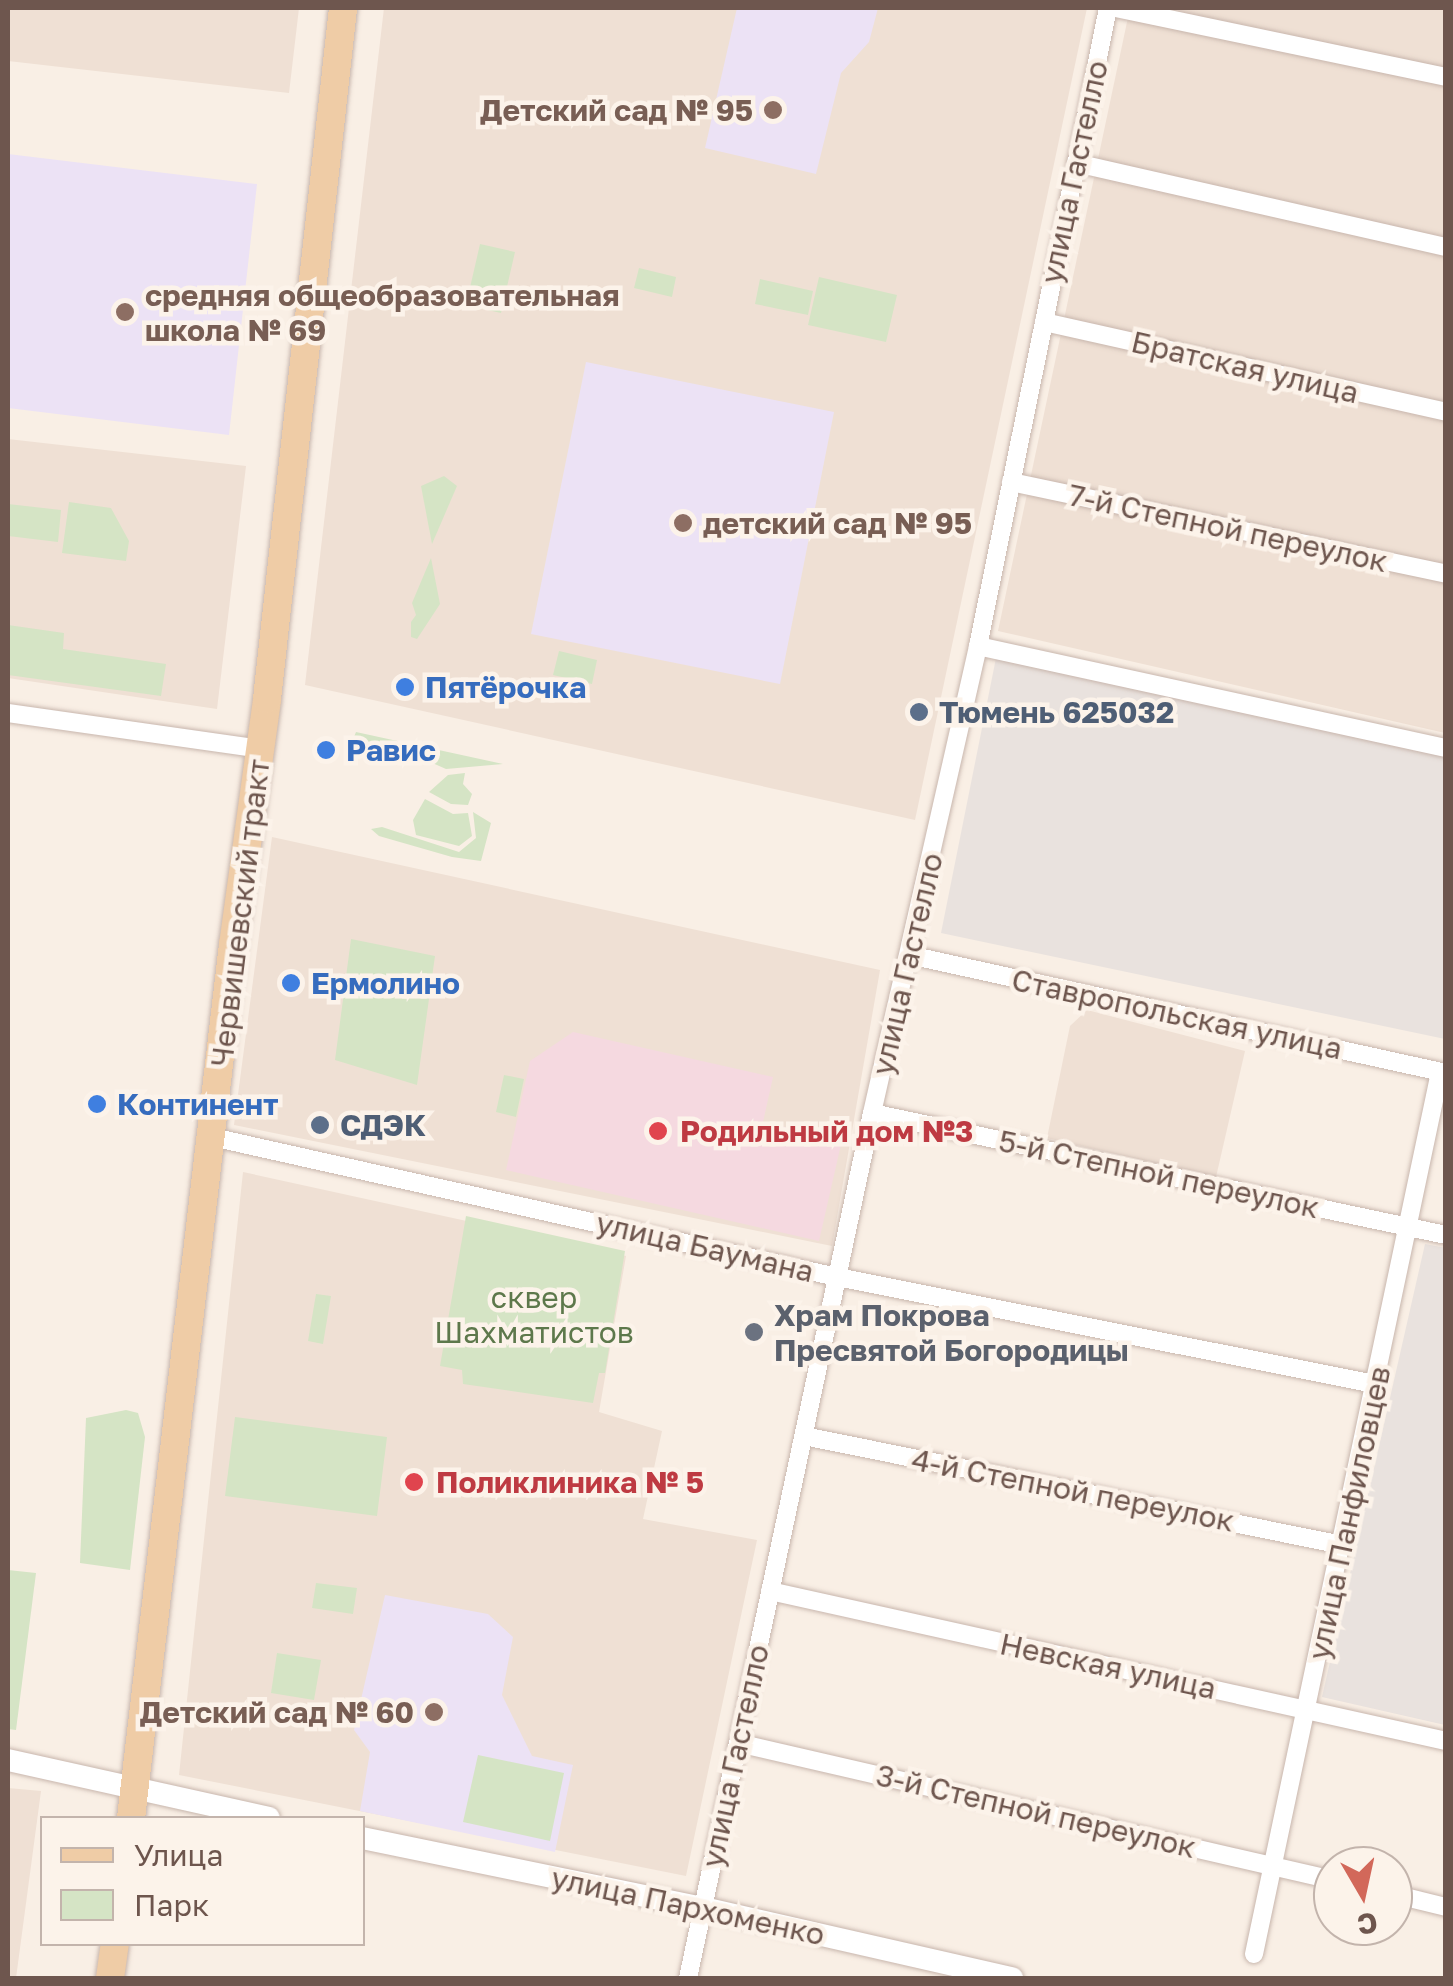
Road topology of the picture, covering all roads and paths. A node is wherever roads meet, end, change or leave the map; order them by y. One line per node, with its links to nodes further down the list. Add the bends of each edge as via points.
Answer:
1 (343, 8): 14 (main road, Червишевский тракт)
2 (1108, 8): 5 (street, улица Гастелло)
3 (1116, 8): 4 (street)
4 (1446, 78)
5 (1076, 163): 6 (street); 7 (street, улица Гастелло)
6 (1446, 247)
7 (1044, 322): 8 (street, Братская улица); 9 (street, улица Гастелло)
8 (1446, 412)
9 (1010, 482): 10 (street, 7-й Степной переулок); 11 (street, улица Гастелло)
10 (1446, 574)
11 (978, 646): 13 (street); 15 (street, улица Гастелло)
12 (8, 713): 14 (street)
13 (1446, 748)
14 (260, 749): 18 (main road, Червишевский тракт)
15 (909, 955): 16 (street, Ставропольская улица); 17 (street, улица Гастелло)
16 (1443, 1072): 19 (street, улица Панфиловцев)
17 (872, 1113): 19 (street, 5-й Степной переулок); 21 (street, улица Гастелло)
18 (212, 1138): 21 (street, улица Баумана); 30 (main road, Червишевский тракт)
19 (1409, 1227): 20 (street, 5-й Степной переулок); 22 (street, улица Панфиловцев)
20 (1446, 1235)
21 (837, 1277): 22 (street, улица Баумана); 23 (street, улица Гастелло)
22 (1376, 1384): 24 (street, улица Панфиловцев)
23 (804, 1436): 24 (street, 4-й Степной переулок); 25 (street, улица Гастелло)
24 (1342, 1545): 26 (street, улица Панфиловцев)
25 (770, 1591): 26 (street, Невская улица); 28 (street, улица Гастелло)
26 (1308, 1710): 27 (street, Невская улица); 34 (street, улица Панфиловцев)
27 (1446, 1742)
28 (738, 1743): 34 (street, 3-й Степной переулок); 38 (street, улица Гастелло)
29 (8, 1760): 30 (street)
30 (134, 1789): 31 (main road, Червишевский тракт); 32 (street)
31 (131, 1816)
32 (260, 1816)
33 (365, 1839): 38 (street, улица Пархоменко)
34 (1273, 1866): 35 (street, 3-й Степной переулок); 40 (street, улица Панфиловцев)
35 (1313, 1875)
36 (1413, 1899): 37 (street)
37 (1446, 1906)
38 (702, 1908): 42 (street, улица Гастелло); 43 (street, улица Пархоменко)
39 (114, 1946): 41 (main road)
40 (1254, 1954)
41 (110, 1978)
42 (688, 1978)
43 (1012, 1978)

